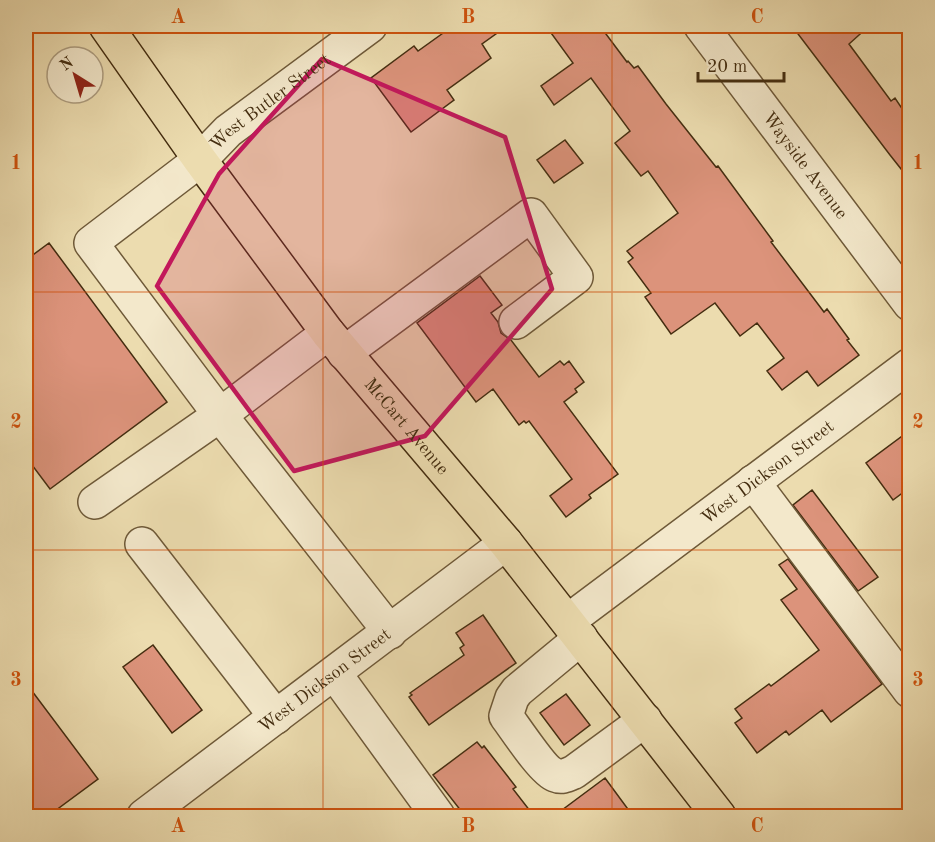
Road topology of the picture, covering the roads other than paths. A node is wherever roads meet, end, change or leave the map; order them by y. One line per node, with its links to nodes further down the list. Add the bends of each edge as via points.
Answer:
1 (106, 26): 4 (main road, McCart Avenue)
2 (370, 26): 4 (street, West Butler Street, via 228,131)
3 (701, 26): 5 (street, Wayside Avenue)
4 (200, 160): 7 (main road, McCart Avenue); 9 (street, West Butler Street, via 91,243)
5 (909, 304)
6 (516, 322): 7 (street, via 576,277 531,215)
7 (336, 343): 9 (street); 12 (main road, McCart Avenue)
8 (909, 365): 10 (street, West Dickson Street)
9 (220, 415): 11 (street); 15 (street)
10 (753, 482): 14 (street, West Dickson Street); 17 (street)
11 (95, 502)
12 (506, 543): 14 (main road, McCart Avenue); 15 (street, West Dickson Street)
13 (142, 544): 18 (street)
14 (575, 629): 19 (main road, McCart Avenue); 19 (street, West Dickson Street, via 512,698 506,716 519,734 552,775 562,777)
15 (390, 632): 16 (street, West Dickson Street)
16 (335, 674): 18 (street, West Dickson Street); 21 (street)
17 (909, 691)
18 (276, 717): 20 (street, West Dickson Street)
19 (645, 720): 22 (main road, McCart Avenue)
20 (144, 816)
21 (438, 816)
22 (719, 816)

